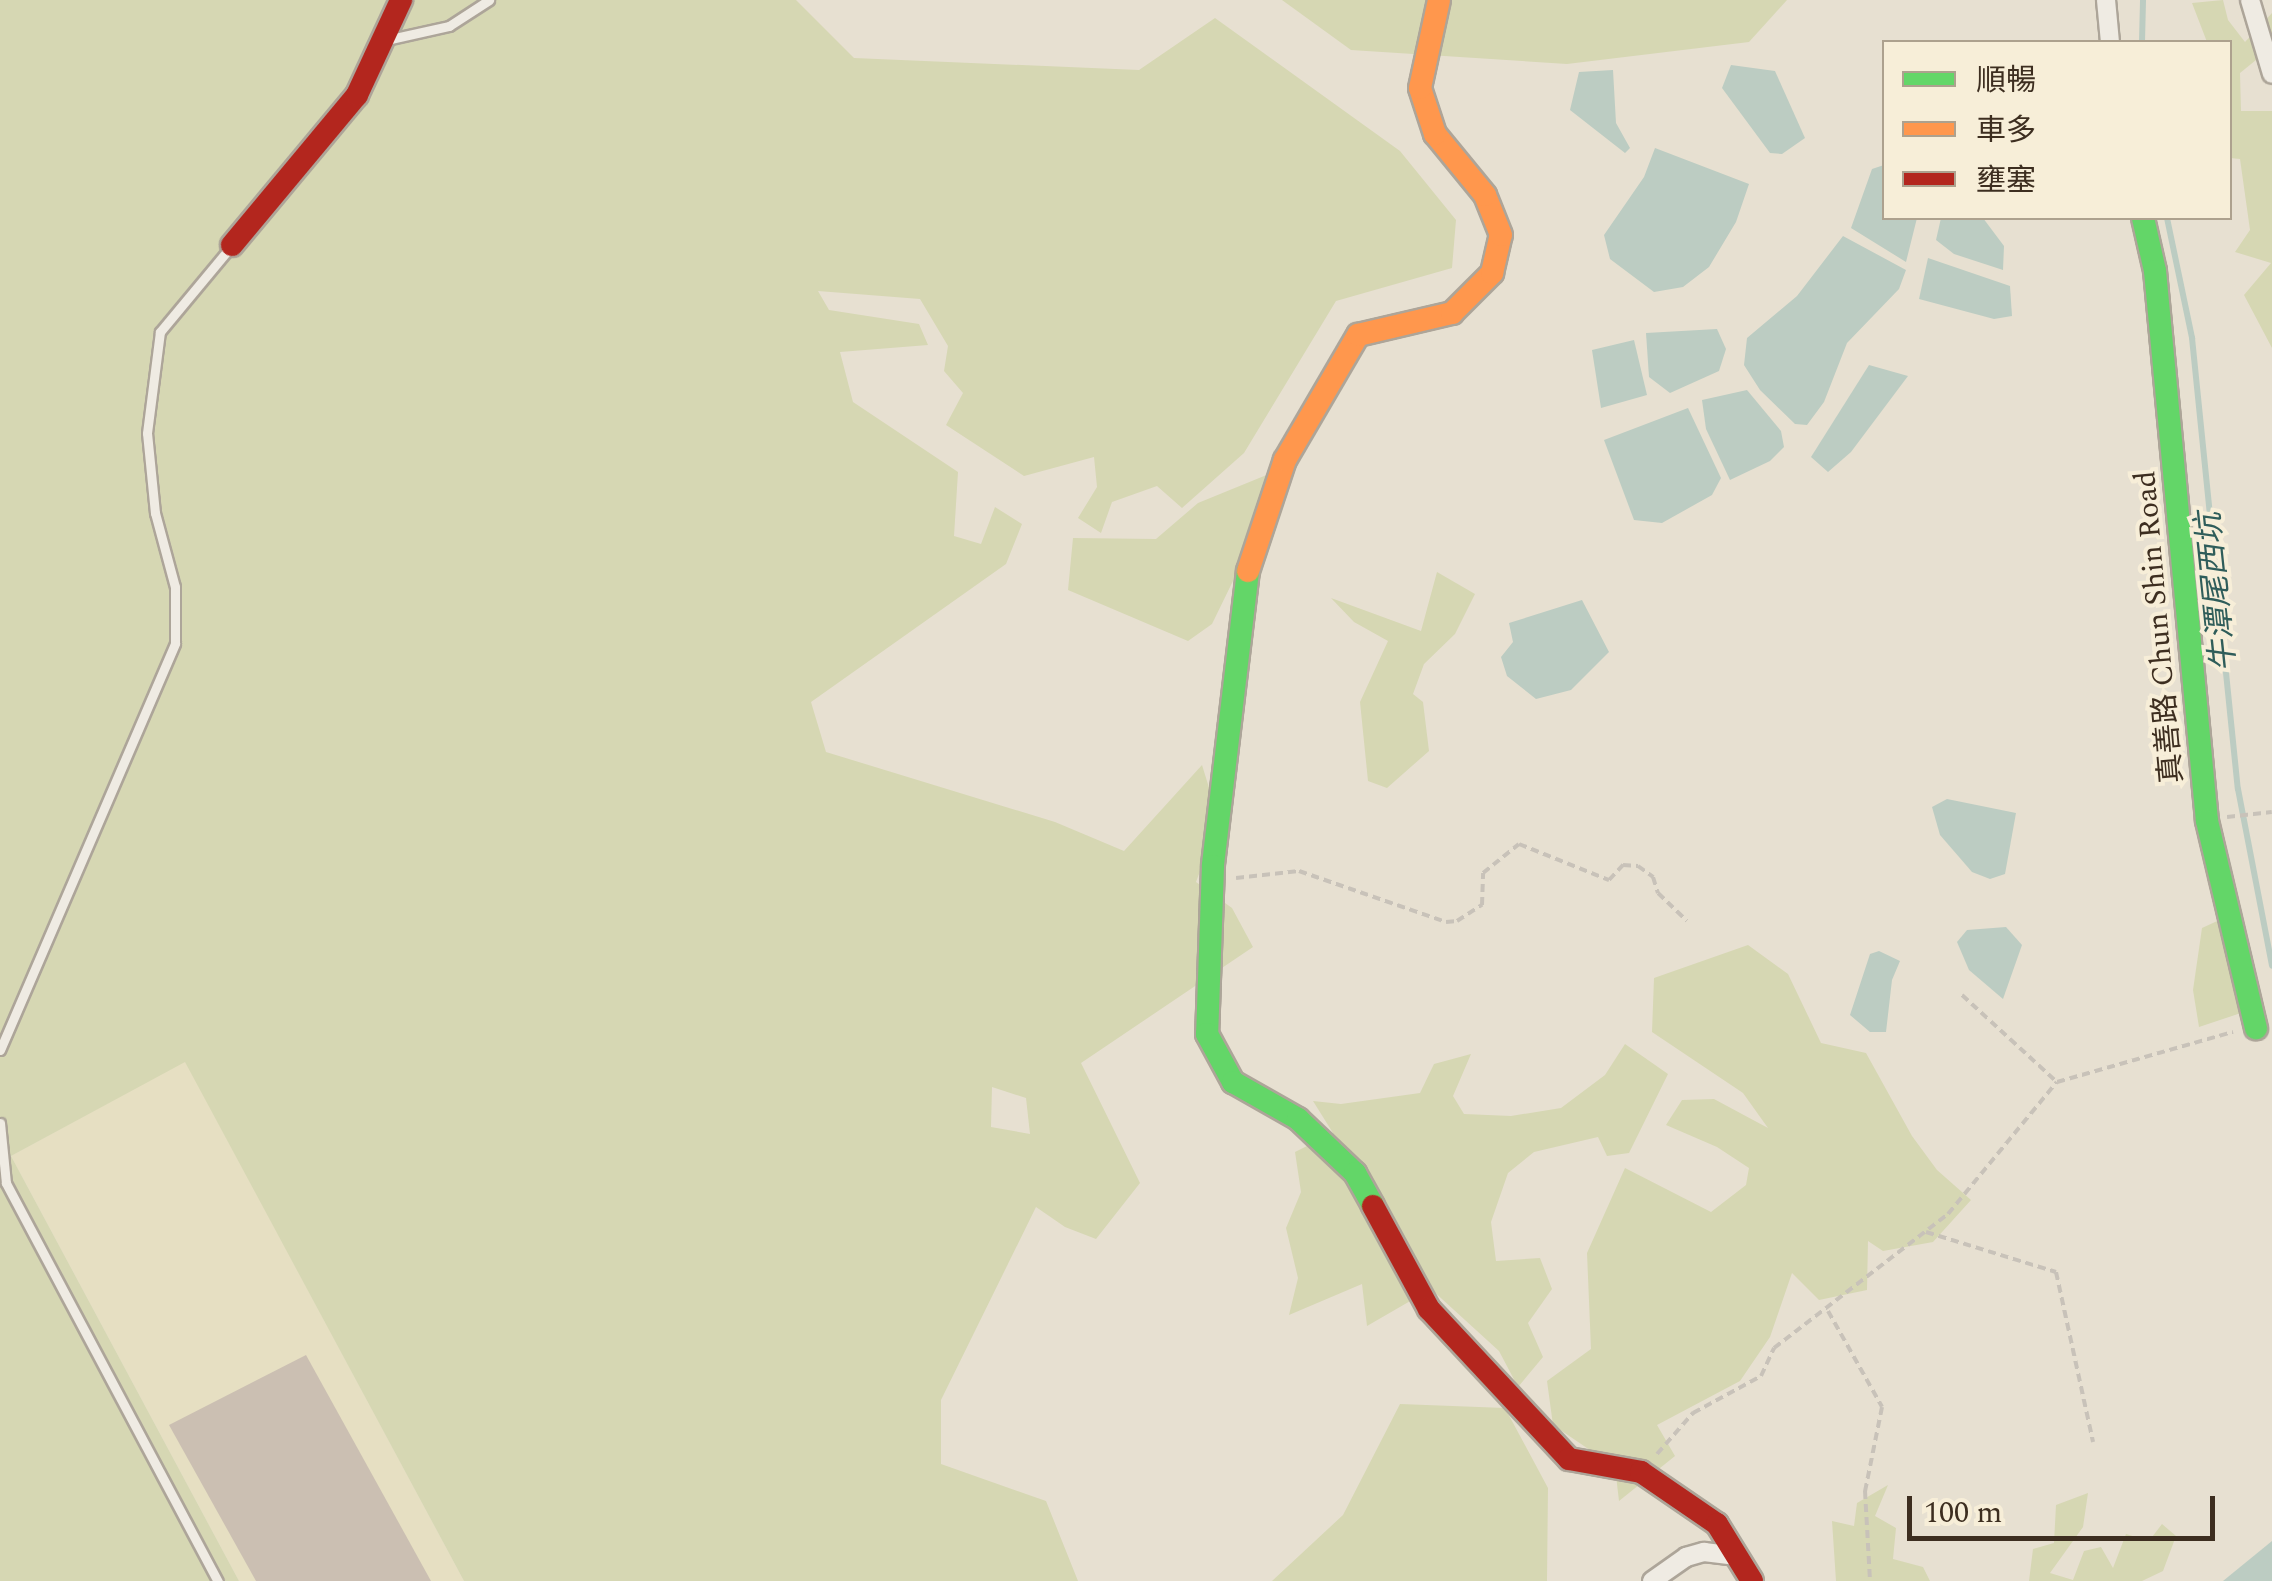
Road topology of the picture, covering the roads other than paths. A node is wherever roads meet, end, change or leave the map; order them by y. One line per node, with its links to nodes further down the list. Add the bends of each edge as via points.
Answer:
1 (401, 0): 6 (street)
2 (489, 0): 6 (lane, via 449,26)
3 (1439, 0): 14 (street, via 1420,88 1435,134 1485,195 1501,236 1492,273 1452,313 1358,335 1284,460 1244,583 1212,882 1207,1034 1232,1082 1298,1119 1355,1173 1429,1309 1570,1458 1641,1472 1716,1524)
4 (2106, 0): 7 (street)
5 (2250, 0): 8 (street)
6 (385, 40): 10 (street, via 358,95)
7 (2110, 40)
8 (2272, 74)
9 (2143, 220): 11 (street, 真善路 Chun Shin Road, via 2156,271 2208,821)
10 (232, 245): 12 (lane, via 160,332 147,433 154,513 175,588 175,643)
11 (2256, 1028)
12 (0, 1050)
13 (0, 1123): 15 (lane, via 6,1182)
14 (1737, 1556): 16 (street, via 1704,1552); 17 (street)
15 (218, 1581)
16 (1652, 1581)
17 (1752, 1581)

